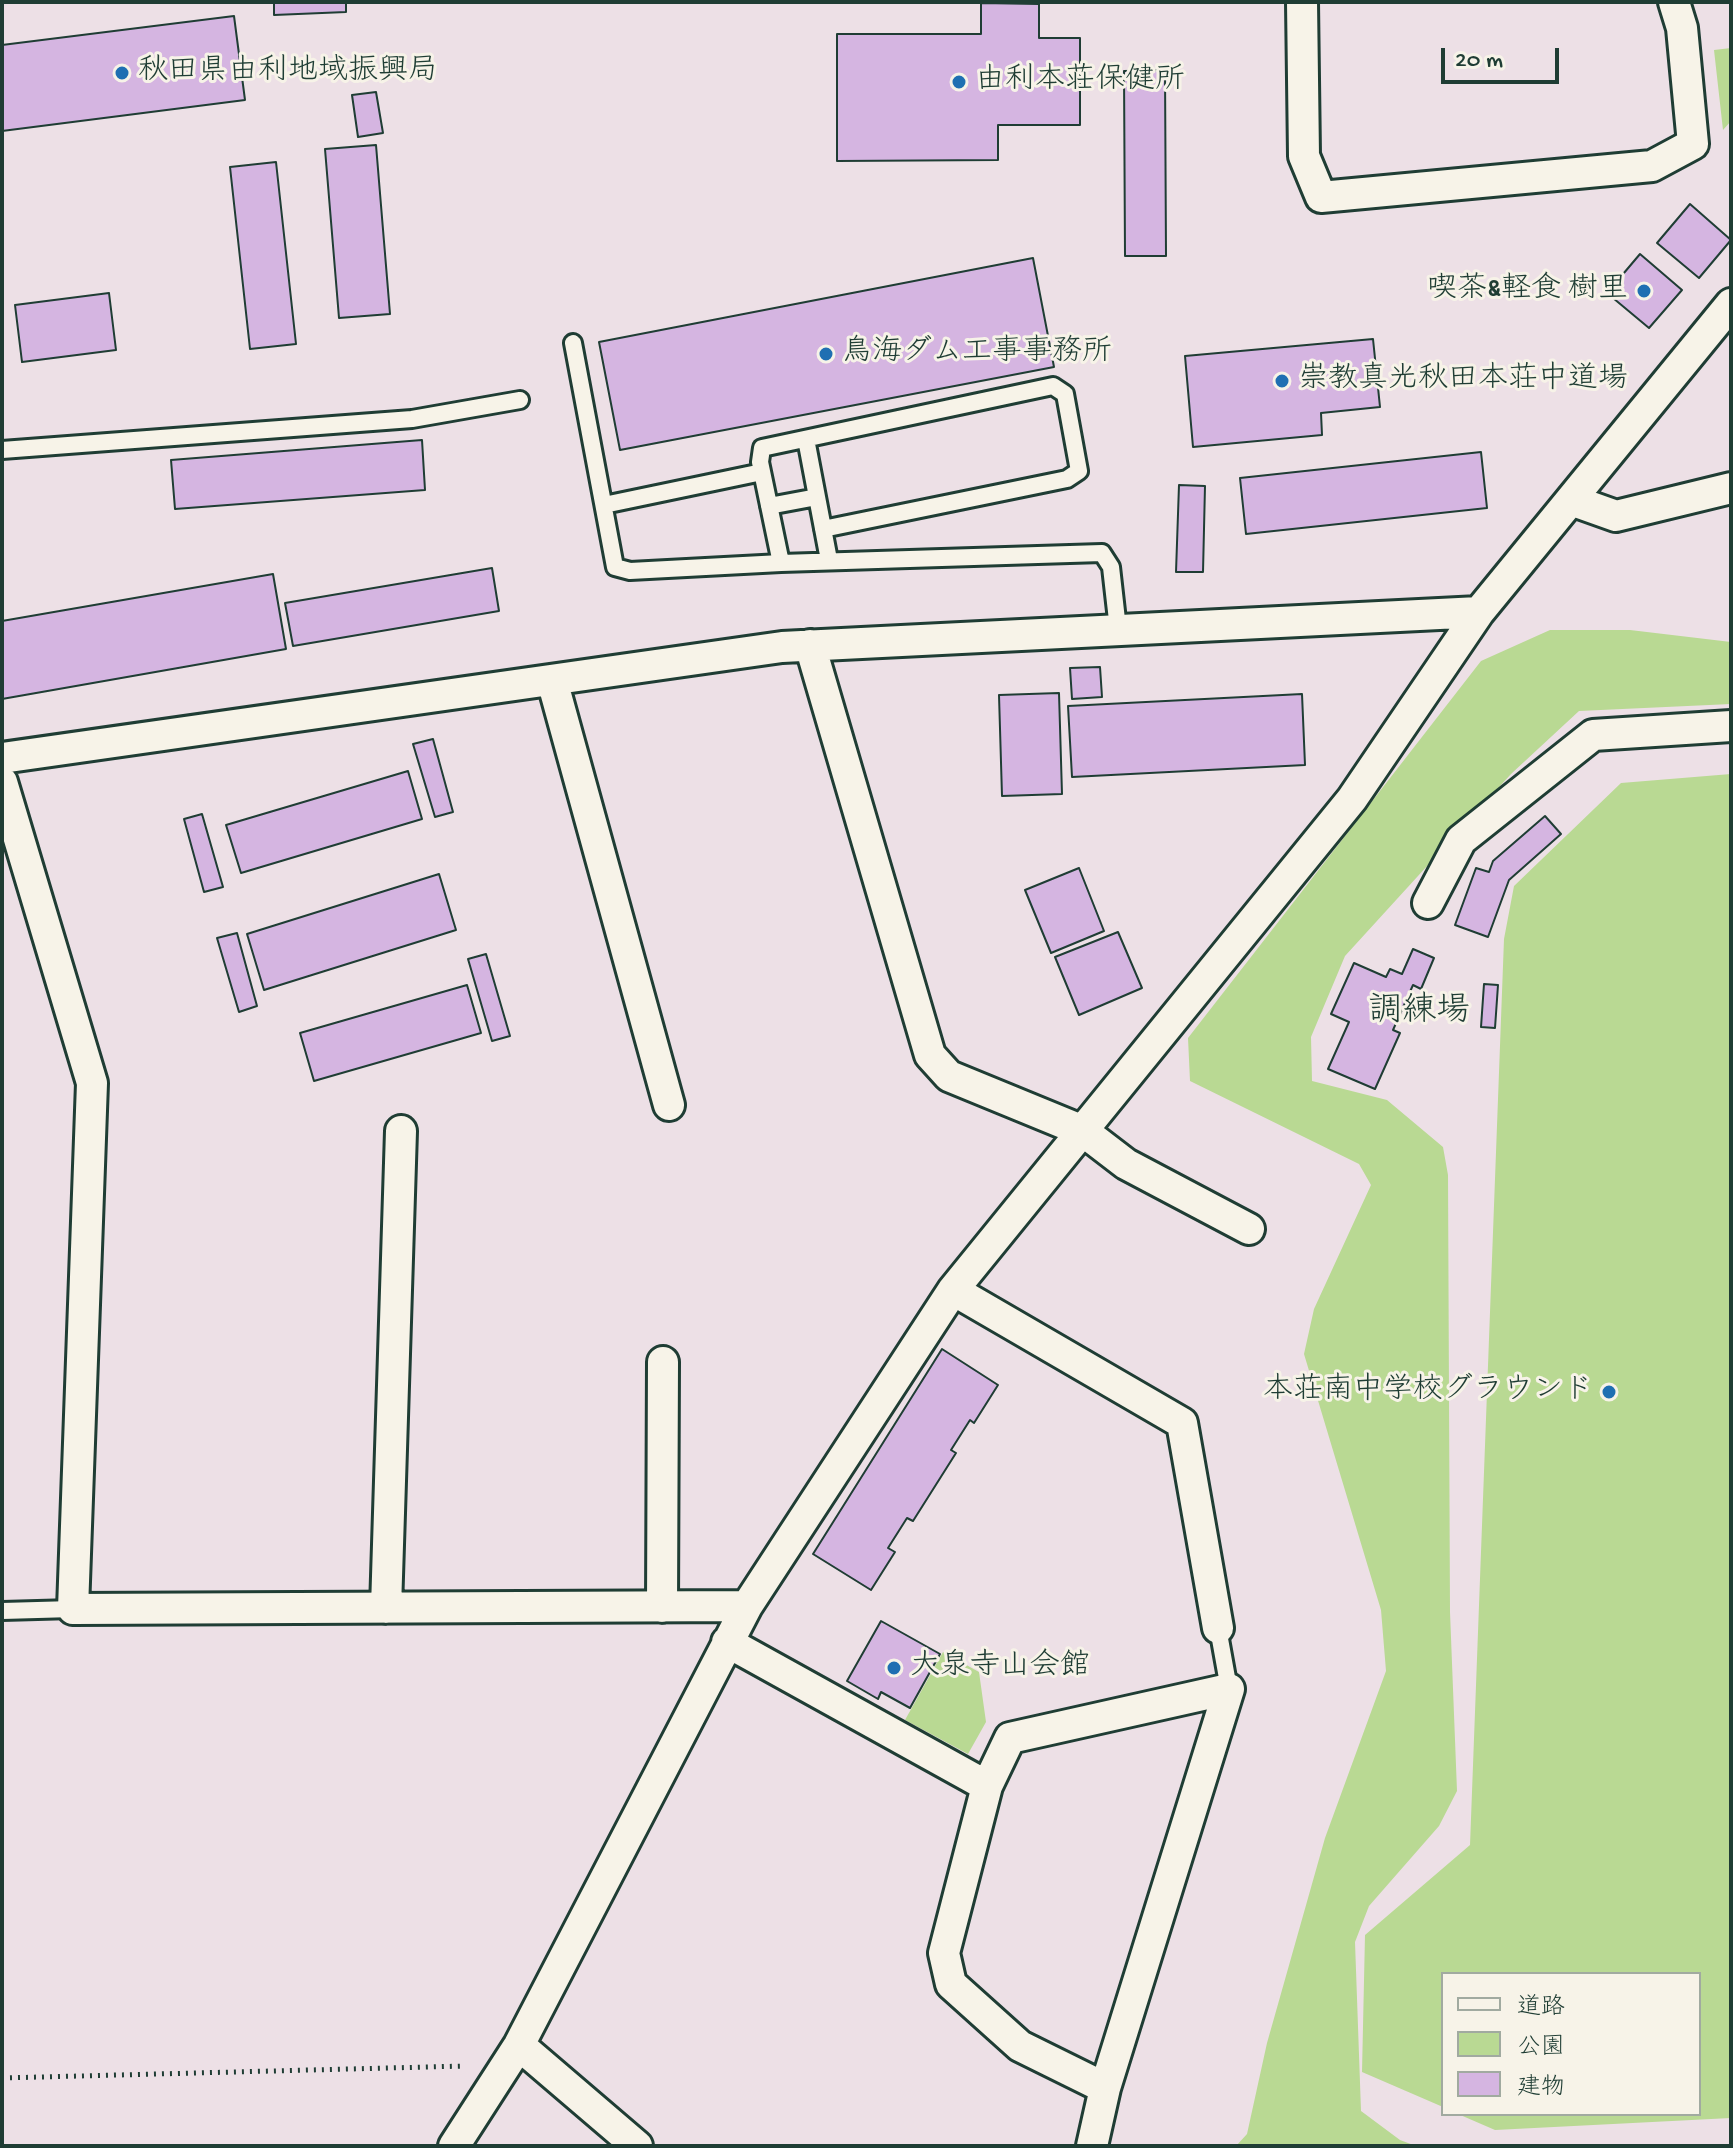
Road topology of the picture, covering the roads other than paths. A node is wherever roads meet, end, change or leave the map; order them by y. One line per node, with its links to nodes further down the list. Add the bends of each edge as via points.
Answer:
1 (1302, 2): 2 (street, via 1304,156 1321,197 1652,166 1693,144 1682,28)
2 (1674, 2)
3 (1731, 304): 11 (street)
4 (573, 343): 12 (lane)
5 (520, 400): 7 (lane, via 412,419)
6 (806, 439): 8 (lane, via 762,448); 10 (lane); 14 (lane, via 1053,386 1065,394 1079,471 1067,479)
7 (2, 450)
8 (762, 472): 12 (lane); 13 (lane)
9 (1731, 488): 11 (street, via 1616,516)
10 (817, 497): 13 (lane); 14 (lane)
11 (1571, 500): 17 (street)
12 (604, 505): 16 (lane, via 615,567 630,571)
13 (769, 506): 16 (lane)
14 (823, 529): 15 (lane)
15 (829, 560): 16 (lane); 18 (lane, via 1102,553 1111,567)
16 (781, 563)
17 (1479, 612): 18 (street); 27 (street, via 1352,799)
18 (1118, 629): 19 (street)
19 (810, 645): 20 (street); 27 (street, via 930,1055 949,1076)
20 (552, 680): 22 (street); 25 (street)
21 (1731, 726): 24 (street, via 1593,735 1461,840)
22 (2, 758)
23 (2, 782): 34 (street, via 92,1083)
24 (1428, 903)
25 (669, 1105)
26 (401, 1131): 33 (street)
27 (1083, 1131): 28 (street, via 1126,1164); 29 (street)
28 (1249, 1229)
29 (953, 1290): 31 (street); 36 (street, via 1182,1423)
30 (663, 1362): 32 (street)
31 (747, 1606): 32 (street); 37 (street)
32 (662, 1607): 33 (street)
33 (386, 1608): 34 (street)
34 (73, 1609): 35 (lane)
35 (2, 1611)
36 (1218, 1628): 38 (lane)
37 (727, 1642): 39 (street); 40 (street)
38 (1229, 1689): 39 (street, via 1010,1738); 41 (street)
39 (987, 1786): 41 (street, via 944,1953 951,1984 1020,2046)
40 (512, 2055): 42 (street); 43 (street)
41 (1105, 2088): 44 (street)
42 (454, 2146)
43 (637, 2146)
44 (1092, 2146)

